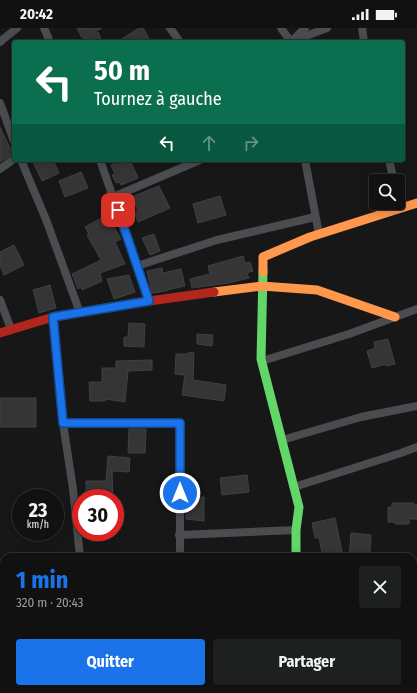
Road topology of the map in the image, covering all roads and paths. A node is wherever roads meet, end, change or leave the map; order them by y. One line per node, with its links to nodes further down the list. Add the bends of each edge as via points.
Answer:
1 (17, 28): 14 (street)
2 (44, 28): 8 (street)
3 (170, 28): 9 (street)
4 (281, 28): 10 (street)
5 (306, 28): 11 (street)
6 (327, 28): 12 (street)
7 (362, 28): 13 (street)
8 (49, 40)
9 (179, 40)
10 (290, 40)
11 (293, 40)
12 (296, 40)
13 (364, 40)
14 (0, 42)
15 (0, 103): 16 (street)
16 (12, 136)
17 (12, 160): 23 (street)
18 (22, 162): 36 (street)
19 (101, 162): 25 (street)
20 (195, 162): 25 (street)
21 (305, 162): 29 (street)
22 (390, 162): 24 (street)
23 (0, 169)
24 (393, 174)
25 (114, 197): 31 (street)
26 (417, 203): 27 (street)
27 (405, 207)
28 (394, 210): 30 (street)
29 (315, 217): 30 (street); 31 (street, via 217,240)
30 (319, 234): 32 (street, via 263,257)
31 (137, 266): 34 (street)
32 (262, 286): 34 (street); 38 (street, via 317,290); 41 (street)
33 (0, 300): 39 (street)
34 (149, 301): 36 (street)
35 (417, 309): 38 (street)
36 (80, 313): 37 (street)
37 (53, 317): 39 (street); 43 (street)
38 (395, 317): 41 (street)
39 (11, 329): 40 (street)
40 (0, 333)
41 (262, 361): 44 (street)
42 (417, 406): 44 (street, via 361,417)
43 (63, 423): 48 (street, via 180,423); 49 (street)
44 (282, 440): 46 (street)
45 (417, 447): 46 (street)
46 (294, 487): 47 (street, via 299,507)
47 (296, 530): 48 (street); 51 (street)
48 (179, 535): 50 (street)
49 (80, 553)
50 (180, 553)
51 (296, 553)

